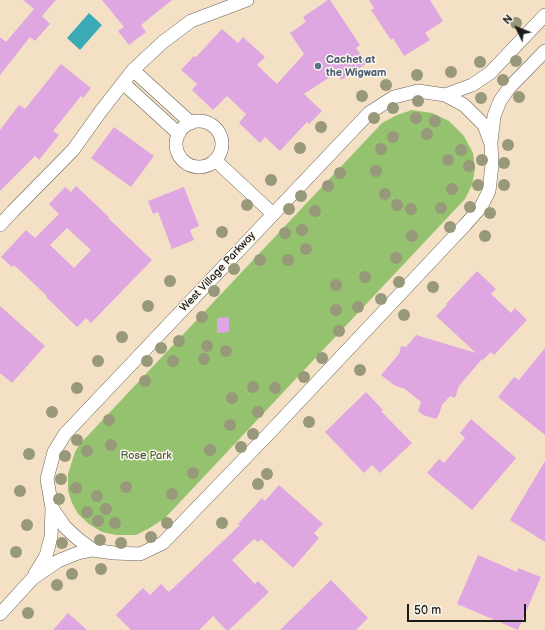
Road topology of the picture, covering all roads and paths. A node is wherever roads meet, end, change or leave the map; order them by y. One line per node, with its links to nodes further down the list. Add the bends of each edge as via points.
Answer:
1 (247, 0): 4 (street, via 191,21 163,42)
2 (545, 15): 6 (street, West Village Parkway, via 490,73 472,86)
3 (545, 51): 9 (street, West Village Parkway, via 509,88 500,101 494,116)
4 (134, 70): 5 (street); 7 (street)
5 (123, 83): 8 (street); 12 (street, via 73,150)
6 (445, 95): 9 (street, West Village Parkway, via 464,105 484,125); 11 (street, West Village Parkway, via 418,90 394,96 369,113)
7 (191, 123): 8 (street); 10 (street, via 207,123 218,132 222,147)
8 (179, 134): 10 (street, via 176,146 182,160 195,167 209,165)
9 (491, 144): 14 (street, West Village Parkway, via 489,191 480,207 163,543 140,554)
10 (215, 160): 11 (street)
11 (273, 214): 13 (street, West Village Parkway, via 65,434 54,452 47,479)
12 (0, 225)
13 (52, 508): 14 (street, West Village Parkway, via 65,527); 15 (street, West Village Parkway, via 51,537 46,556)
14 (93, 550): 15 (street, West Village Parkway, via 58,561)
15 (33, 578): 16 (street, West Village Parkway)
16 (0, 614)

